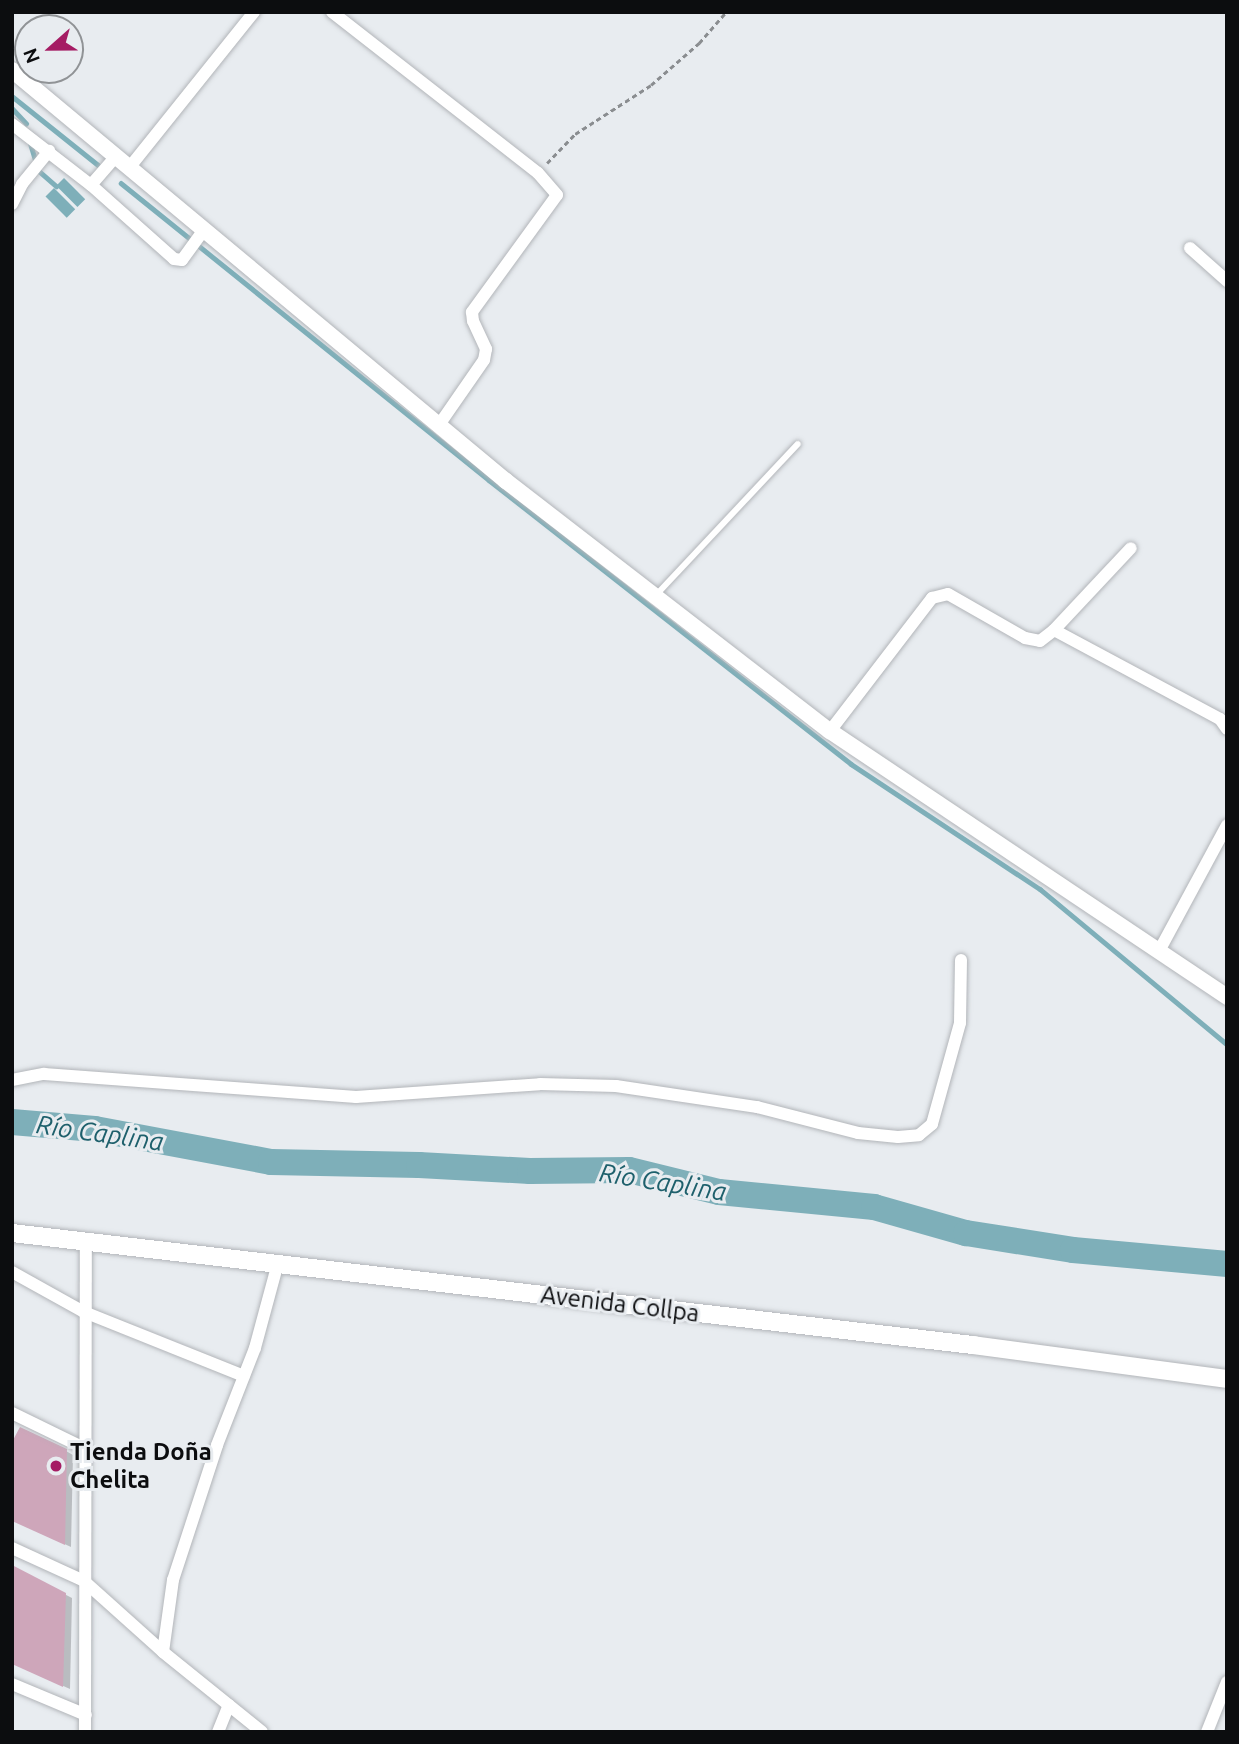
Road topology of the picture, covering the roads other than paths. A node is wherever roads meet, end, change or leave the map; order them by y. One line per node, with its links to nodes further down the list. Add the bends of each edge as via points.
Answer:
1 (254, 12): 7 (street)
2 (332, 12): 13 (street, via 538,173 557,195 472,312 486,349 484,360)
3 (12, 70): 6 (street)
4 (12, 124): 5 (street)
5 (46, 154): 8 (street); 9 (street)
6 (116, 156): 7 (street); 8 (street)
7 (129, 168): 10 (street)
8 (90, 185): 10 (street, via 174,260 182,260)
9 (12, 204)
10 (196, 241): 13 (street)
11 (1190, 248): 12 (street)
12 (1227, 281)
13 (439, 425): 16 (street)
14 (799, 444): 16 (lane)
15 (1131, 548): 17 (street)
16 (656, 595): 19 (street)
17 (1054, 630): 18 (street, via 1220,719); 19 (street, via 1040,641 1025,638 948,594 932,598)
18 (1227, 729)
19 (830, 731): 21 (street)
20 (1227, 825): 21 (street)
21 (1159, 951): 23 (street)
22 (961, 960): 24 (street, via 960,1023 932,1124 919,1135 858,1133 757,1107 616,1086 540,1084 356,1097 44,1074)
23 (1227, 997)
24 (12, 1080)
25 (12, 1233): 26 (main road, Avenida Collpa)
26 (86, 1240): 27 (main road, Avenida Collpa); 29 (street)
27 (278, 1263): 30 (street); 31 (main road, Avenida Collpa)
28 (12, 1272): 29 (street)
29 (84, 1312): 30 (street); 33 (street)
30 (244, 1376): 36 (street, via 216,1445 173,1580)
31 (1227, 1379)
32 (12, 1413): 33 (street)
33 (86, 1449): 35 (street)
34 (12, 1548): 35 (street)
35 (84, 1581): 36 (street); 40 (street)
36 (163, 1652): 39 (street)
37 (1227, 1682): 44 (street)
38 (12, 1684): 40 (street)
39 (229, 1705): 42 (street); 43 (street)
40 (86, 1715): 41 (street)
41 (85, 1732)
42 (218, 1732)
43 (262, 1732)
44 (1207, 1732)

